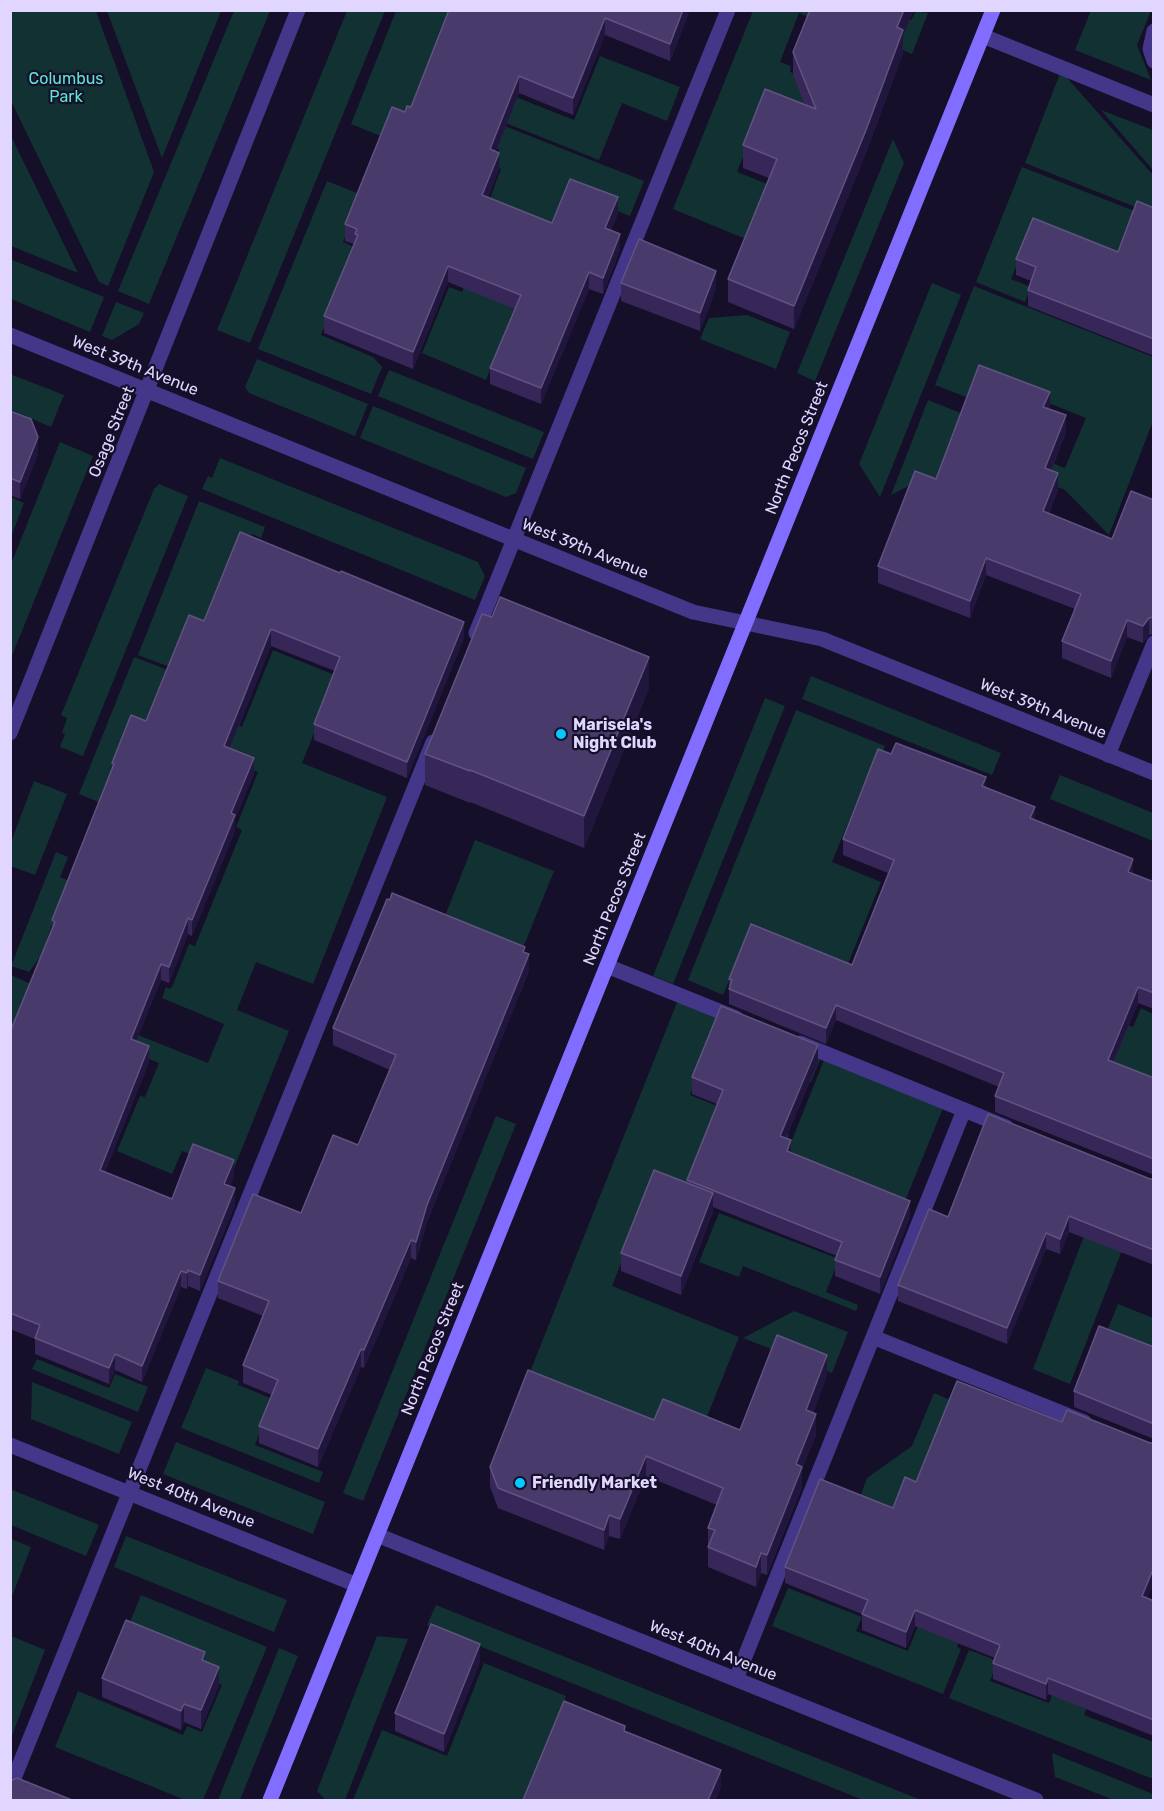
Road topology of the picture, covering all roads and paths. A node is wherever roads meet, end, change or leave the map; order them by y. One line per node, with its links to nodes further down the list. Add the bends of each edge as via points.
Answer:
1 (298, 10): 9 (street, Osage Street)
2 (728, 10): 10 (street)
3 (993, 10): 5 (main road, North Pecos Street)
4 (1154, 31): 6 (street, via 1150,49)
5 (983, 36): 7 (street); 11 (main road, North Pecos Street)
6 (1154, 61)
7 (1154, 105)
8 (10, 335): 9 (street, West 39th Avenue)
9 (147, 391): 10 (street, West 39th Avenue); 15 (street, Osage Street)
10 (514, 540): 11 (street, West 39th Avenue, via 693,612); 12 (street)
11 (746, 623): 16 (street, West 39th Avenue, via 822,639); 18 (main road, North Pecos Street)
12 (472, 643)
13 (1154, 643): 16 (street)
14 (437, 731): 26 (street)
15 (10, 733)
16 (1108, 755): 17 (street, West 39th Avenue)
17 (1154, 773)
18 (607, 966): 19 (street); 27 (main road, North Pecos Street)
19 (750, 1023)
20 (782, 1036): 21 (street)
21 (964, 1110): 22 (street); 23 (street)
22 (1020, 1132)
23 (873, 1337): 24 (street); 29 (street)
24 (1100, 1428)
25 (10, 1446): 26 (street, West 40th Avenue)
26 (130, 1493): 28 (street, West 40th Avenue); 30 (street)
27 (377, 1535): 28 (main road, North Pecos Street); 29 (street, West 40th Avenue)
28 (357, 1585): 31 (main road, North Pecos Street)
29 (736, 1679): 32 (street, West 40th Avenue)
30 (10, 1788)
31 (270, 1800)
32 (1036, 1800)

